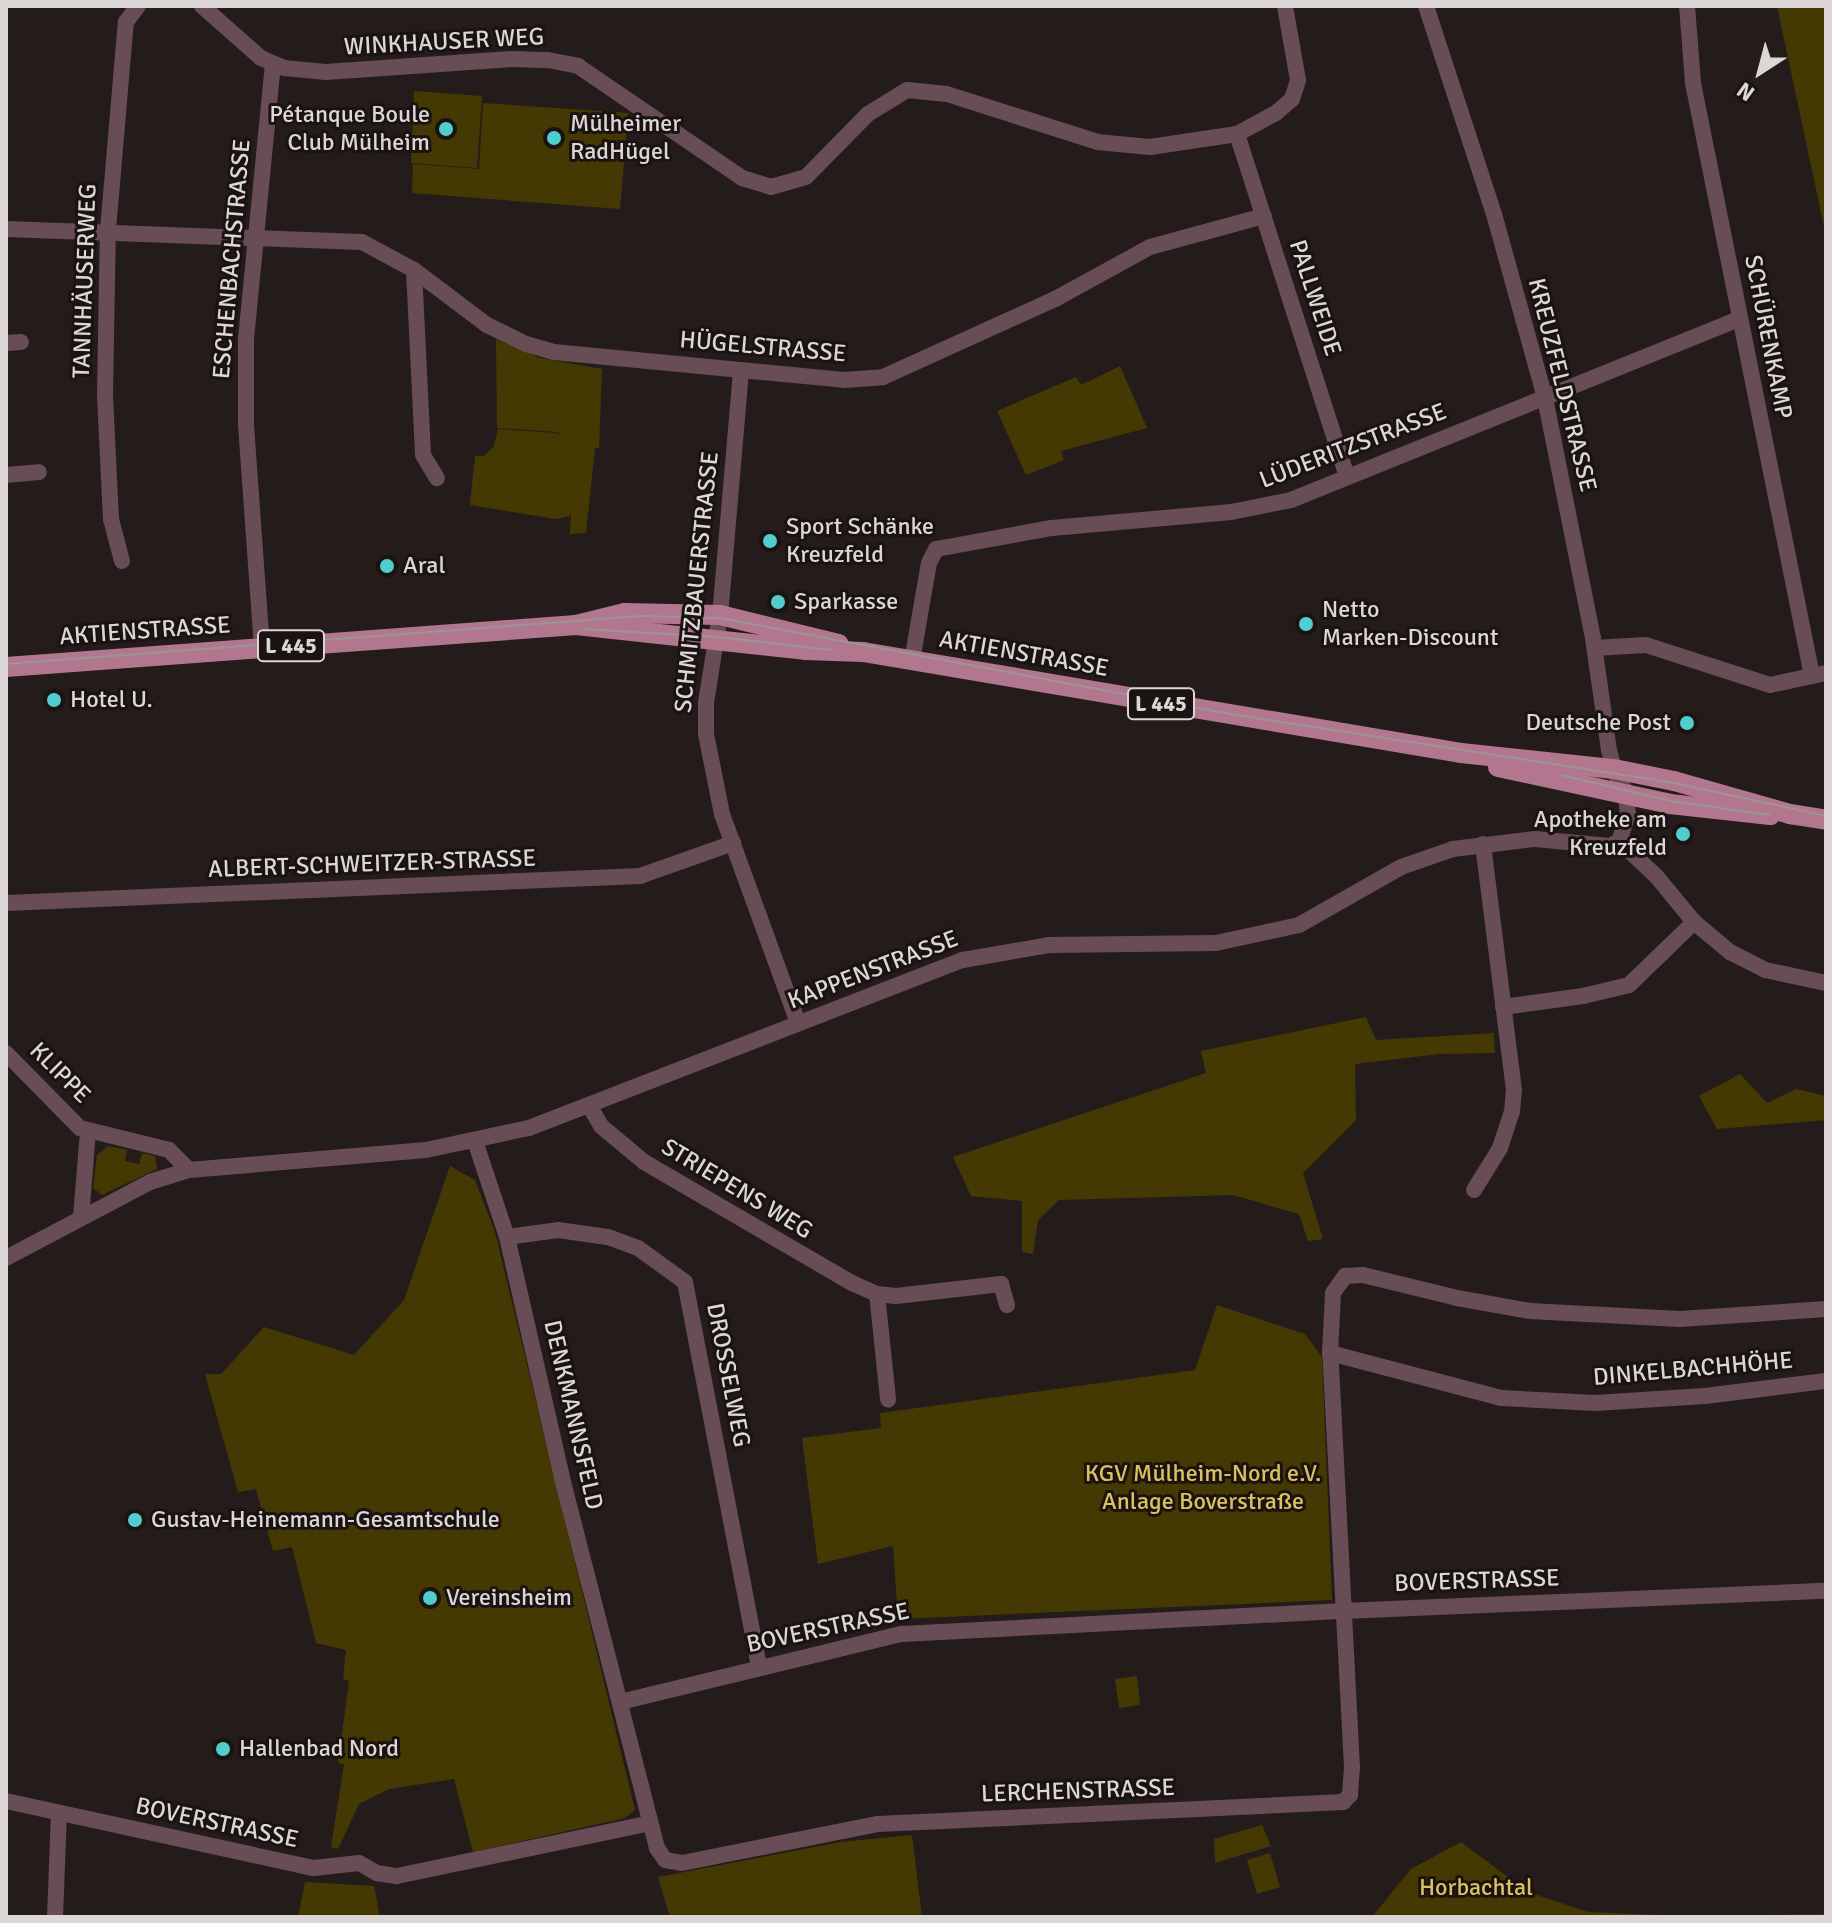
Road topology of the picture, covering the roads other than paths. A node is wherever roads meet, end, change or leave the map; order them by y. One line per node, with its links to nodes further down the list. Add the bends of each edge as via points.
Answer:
1 (138, 6): 10 (street, TANNHÄUSERWEG, via 126,22)
2 (1285, 6): 7 (street, WINKHAUSER WEG, via 1298,80 1292,99)
3 (1426, 6): 15 (street, KREUZFELDSTRASSE, via 1494,214)
4 (1687, 6): 13 (street, SCHÜRENKAMP, via 1693,83)
5 (207, 8): 6 (street)
6 (273, 65): 7 (street, WINKHAUSER WEG, via 326,72 513,59 564,62 591,72 742,178 771,187 806,177 868,114 907,90 947,94 1097,142 1150,147); 11 (street, ESCHENBACHSTRASSE)
7 (1237, 134): 8 (street, PALLWEIDE)
8 (1264, 216): 14 (street, HÜGELSTRASSE, via 1150,247 1057,298 883,377 844,380); 18 (street, PALLWEIDE)
9 (6, 229): 10 (street, HÜGELSTRASSE)
10 (108, 230): 11 (street, HÜGELSTRASSE); 20 (street, TANNHÄUSERWEG, via 105,395 111,519)
11 (256, 235): 12 (street, HÜGELSTRASSE, via 362,242); 24 (street, ESCHENBACHSTRASSE, via 246,339 246,425)
12 (414, 270): 14 (street, HÜGELSTRASSE, via 487,325 526,344 554,352); 19 (street, via 423,455)
13 (1740, 319): 15 (street, LÜDERITZSTRASSE); 29 (street, SCHÜRENKAMP)
14 (741, 371): 21 (street, SCHMITZBAUERSTRASSE)
15 (1545, 398): 18 (street, LÜDERITZSTRASSE); 25 (street, KREUZFELDSTRASSE)
16 (39, 472): 17 (street)
17 (6, 475)
18 (1347, 477): 27 (street, LÜDERITZSTRASSE, via 1261,507 1052,528 933,552)
19 (437, 478)
20 (122, 561)
21 (720, 615): 22 (main road, AKTIENSTRASSE / L 445, via 624,613); 23 (street, SCHMITZBAUERSTRASSE); 26 (main road, AKTIENSTRASSE / L 445)
22 (576, 625): 23 (main road, AKTIENSTRASSE / L 445); 24 (main road, AKTIENSTRASSE / L 445)
23 (717, 640): 26 (main road, AKTIENSTRASSE / L 445); 35 (street, SCHMITZBAUERSTRASSE, via 706,734)
24 (262, 648): 28 (main road, AKTIENSTRASSE / L 445)
25 (1595, 648): 29 (street, via 1646,645 1762,684); 31 (street, KREUZFELDSTRASSE)
26 (863, 652): 27 (main road, AKTIENSTRASSE / L 445)
27 (912, 661): 30 (main road, AKTIENSTRASSE / L 445)
28 (6, 667)
29 (1819, 674)
30 (1461, 753): 31 (main road, AKTIENSTRASSE / L 445); 31 (main road, AKTIENSTRASSE / L 445, via 1485,764)
31 (1620, 782): 32 (main road, AKTIENSTRASSE / L 445, via 1742,815); 32 (main road, AKTIENSTRASSE / L 445, via 1674,781); 34 (street, KREUZFELDSTRASSE, via 1628,814)
32 (1790, 814): 33 (main road, AKTIENSTRASSE / L 445)
33 (1826, 820)
34 (1619, 841): 36 (street, KAPPENSTRASSE, via 1610,846 1535,839); 38 (street)
35 (733, 843): 37 (street, ALBERT-SCHWEITZER-STRASSE, via 640,876); 41 (street, SCHMITZBAUERSTRASSE)
36 (1483, 844): 40 (street); 41 (street, KAPPENSTRASSE, via 1408,863 1299,925 1204,945 1049,945 997,952 945,965)
37 (6, 903)
38 (1694, 922): 39 (street, via 1730,952 1765,970); 40 (street, via 1629,985)
39 (1826, 983)
40 (1503, 1007): 47 (street, via 1512,1112 1493,1165)
41 (798, 1023): 43 (street, KAPPENSTRASSE)
42 (6, 1053): 44 (street, KLIPPE)
43 (589, 1105): 45 (street, KAPPENSTRASSE); 51 (street, STRIEPENS WEG, via 601,1126 644,1162)
44 (88, 1132): 46 (street, via 169,1150); 48 (street, KLIPPE)
45 (475, 1141): 46 (street, KAPPENSTRASSE, via 426,1150); 49 (street, DENKMANNSFELD)
46 (189, 1170): 48 (street, KAPPENSTRASSE, via 150,1182)
47 (1474, 1190)
48 (81, 1217): 50 (street, KAPPENSTRASSE)
49 (507, 1237): 59 (street, DROSSELWEG, via 558,1230 608,1237 638,1248 680,1276 687,1287); 60 (street, DENKMANNSFELD)
50 (6, 1258)
51 (877, 1294): 52 (street, STRIEPENS WEG, via 1001,1284); 56 (street)
52 (1007, 1305)
53 (1826, 1309): 54 (street, via 1661,1319 1530,1311 1356,1273 1338,1282 1333,1293)
54 (1330, 1353): 55 (street, DINKELBACHHÖHE, via 1501,1398 1605,1404); 58 (street)
55 (1826, 1381)
56 (888, 1399)
57 (1826, 1591): 58 (street, BOVERSTRASSE)
58 (1343, 1611): 59 (street, BOVERSTRASSE, via 902,1634); 63 (street, LERCHENSTRASSE, via 1352,1767 1350,1795 1335,1805 878,1824 682,1863 665,1860)
59 (759, 1666): 60 (street, BOVERSTRASSE)
60 (620, 1702): 63 (street)
61 (6, 1801): 62 (street, BOVERSTRASSE)
62 (59, 1814): 63 (street, BOVERSTRASSE, via 314,1868 359,1863 397,1876); 64 (street)
63 (650, 1823)
64 (55, 1917)

